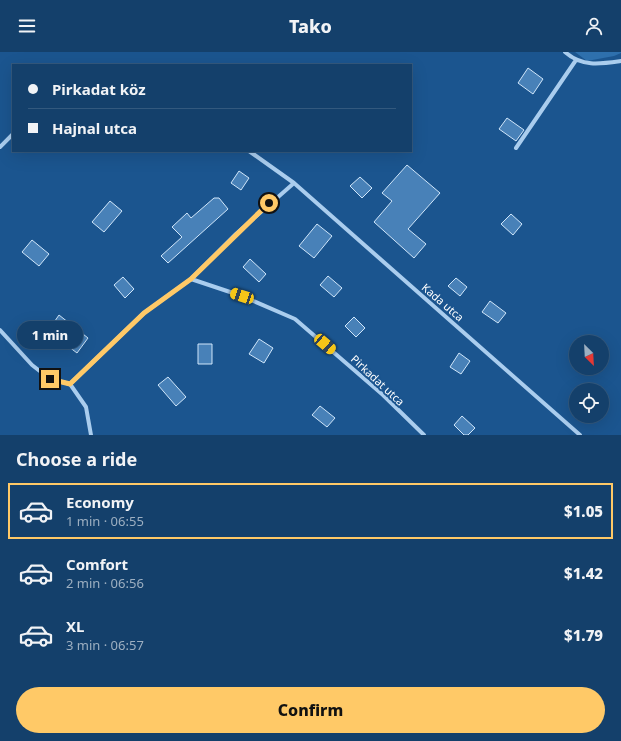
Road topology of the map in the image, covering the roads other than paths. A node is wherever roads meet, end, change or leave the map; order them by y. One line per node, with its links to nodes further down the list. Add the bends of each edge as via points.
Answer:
1 (565, 52): 2 (street)
2 (576, 60): 3 (street, via 592,65); 6 (street)
3 (621, 61)
4 (12, 135): 5 (street)
5 (0, 147)
6 (516, 148)
7 (250, 152): 8 (street, Kada utca)
8 (294, 183): 9 (street, via 236,234); 14 (street, Kada utca)
9 (191, 279): 11 (street, via 144,313); 13 (street, Pirkadat utca, via 242,296 295,319 383,395)
10 (0, 330): 11 (street, via 32,365 50,379)
11 (70, 384): 12 (street, via 86,407)
12 (91, 435)
13 (424, 435)
14 (580, 435)

